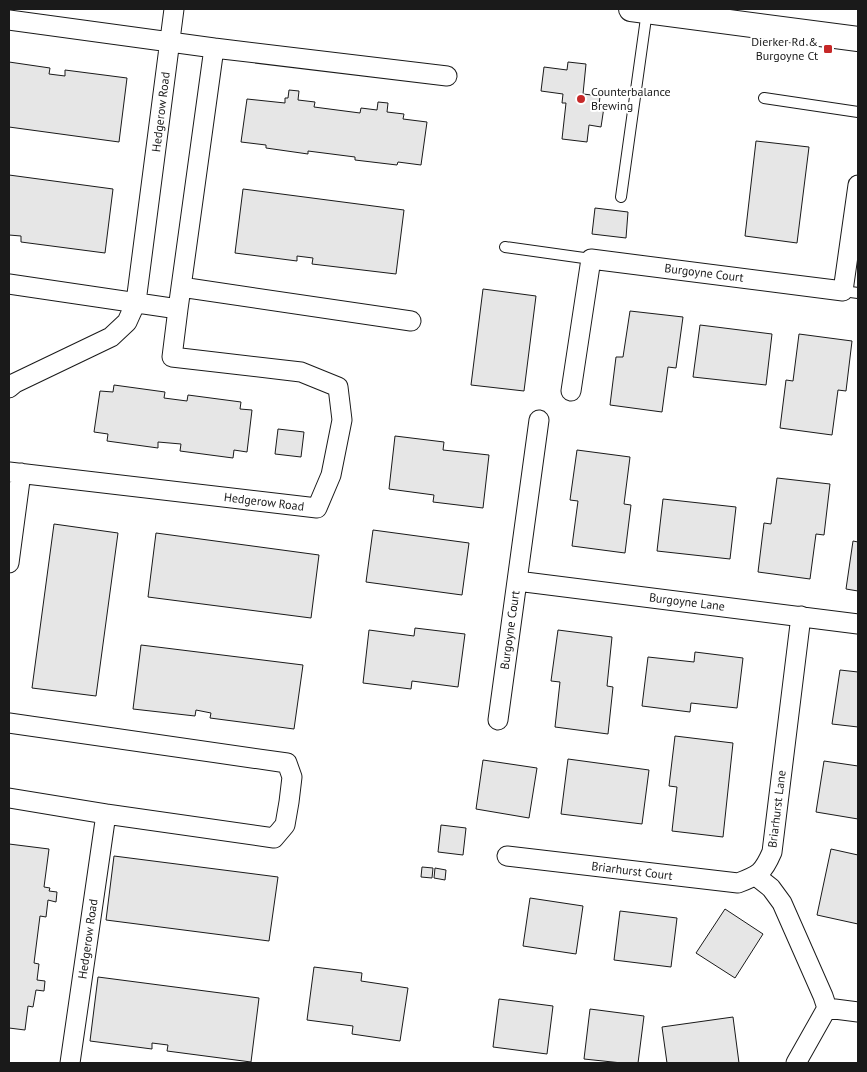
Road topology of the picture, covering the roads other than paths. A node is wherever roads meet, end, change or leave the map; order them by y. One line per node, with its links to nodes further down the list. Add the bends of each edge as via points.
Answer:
1 (174, 9): 5 (street, Hedgerow Road)
2 (639, 10): 4 (street); 11 (lane)
3 (9, 20): 5 (street)
4 (858, 39)
5 (170, 41): 6 (street); 17 (street, Hedgerow Road)
6 (214, 48): 7 (street); 15 (street, Hedgerow Road)
7 (447, 76)
8 (764, 98): 9 (lane)
9 (858, 112)
10 (858, 184): 16 (street, Burgoyne Court)
11 (621, 197)
12 (505, 247): 13 (lane)
13 (591, 259): 16 (street, Burgoyne Court); 21 (street)
14 (9, 284): 17 (street)
15 (181, 287): 18 (street, Hedgerow Road); 19 (street)
16 (851, 292)
17 (136, 302): 18 (street); 20 (street, Hedgerow Road, via 127,322 111,337)
18 (178, 309): 23 (street, Hedgerow Road, via 172,356 300,372 338,387 342,420 331,475 317,508)
19 (411, 321)
20 (9, 388)
21 (571, 392)
22 (539, 420): 25 (street, Burgoyne Court)
23 (15, 473): 24 (street, Hedgerow Road)
24 (9, 563)
25 (517, 582): 26 (street, Burgoyne Lane); 28 (street, Burgoyne Court)
26 (800, 616): 27 (street, Burgoyne Lane); 33 (street, Briarhurst Lane, via 772,852 766,866)
27 (858, 624)
28 (498, 720)
29 (9, 723): 31 (street, via 287,762 292,776 285,825 274,838)
30 (9, 798): 31 (street)
31 (106, 814): 36 (street, Hedgerow Road)
32 (507, 856): 33 (street, Briarhurst Court, via 738,883)
33 (756, 876): 34 (street, via 782,903)
34 (826, 1008): 35 (street); 37 (street)
35 (858, 1012)
36 (70, 1063)
37 (796, 1063)

